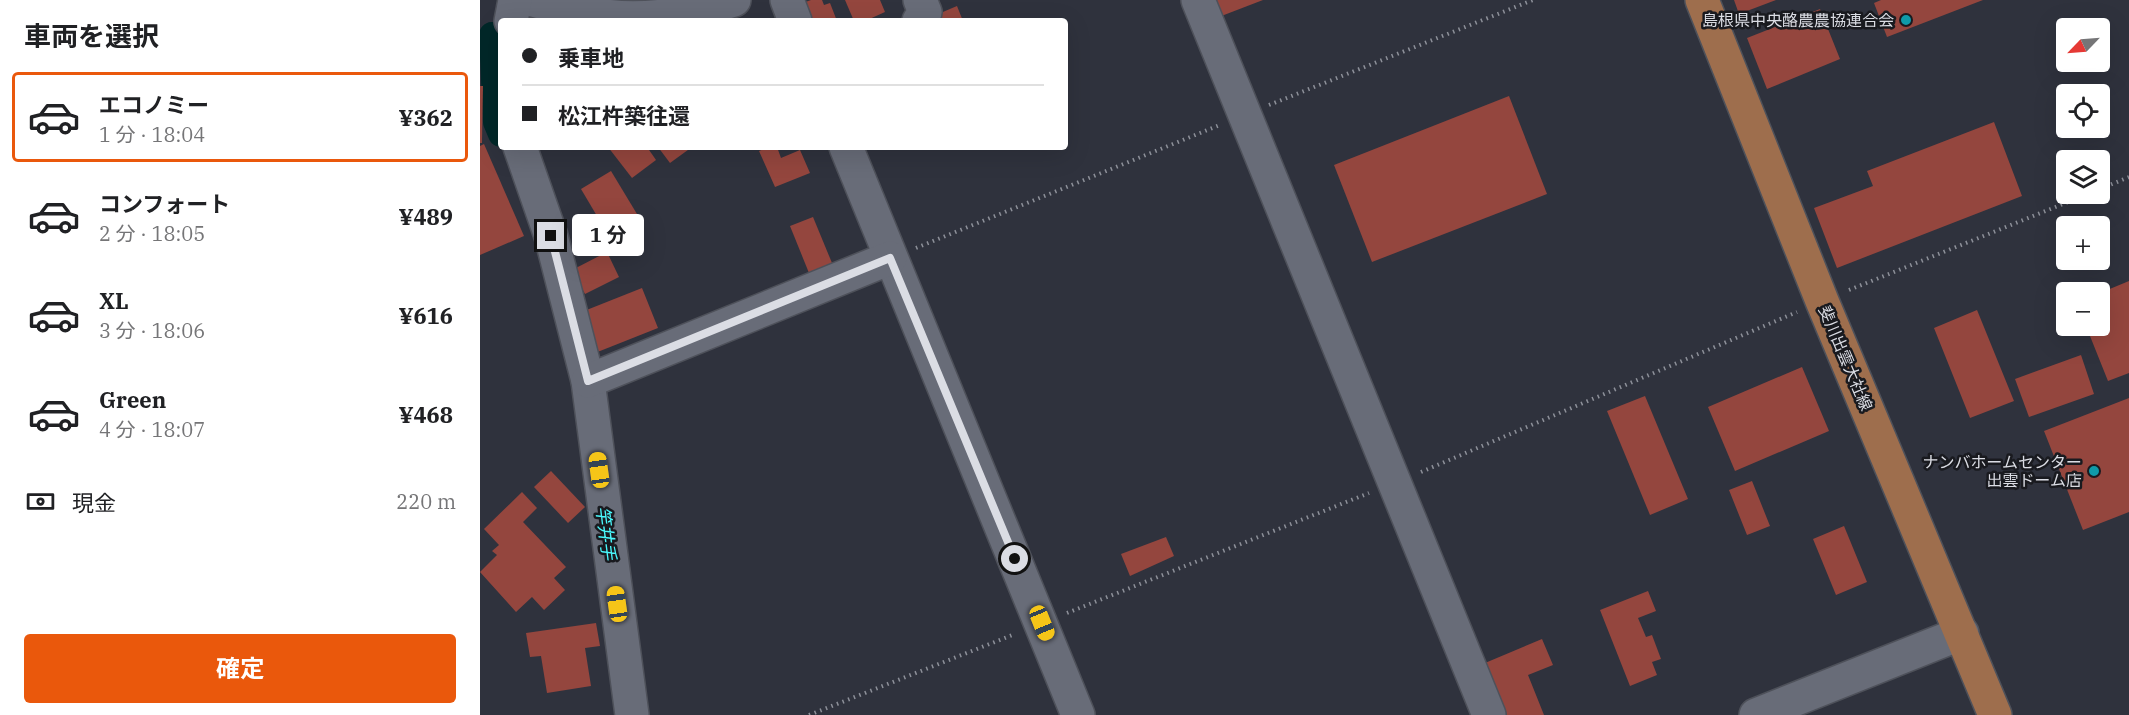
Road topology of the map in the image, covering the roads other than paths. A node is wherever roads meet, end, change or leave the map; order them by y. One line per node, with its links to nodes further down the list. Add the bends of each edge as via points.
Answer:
1 (514, 0): 8 (street)
2 (533, 0): 3 (street, via 606,16 658,17)
3 (734, 0)
4 (787, 0): 9 (street)
5 (920, 0): 10 (street, via 924,12)
6 (1198, 0): 18 (street)
7 (1702, 0): 15 (main road, 斐川出雲大社線, via 1822,301)
8 (511, 18)
9 (794, 18)
10 (921, 18)
11 (520, 150): 14 (street, via 551,236)
12 (847, 150): 13 (street)
13 (890, 258): 14 (street); 17 (street)
14 (588, 381): 16 (street)
15 (1962, 633): 19 (street); 20 (main road, 斐川出雲大社線)
16 (632, 715)
17 (1078, 715)
18 (1489, 715)
19 (1756, 715)
20 (1995, 715)

